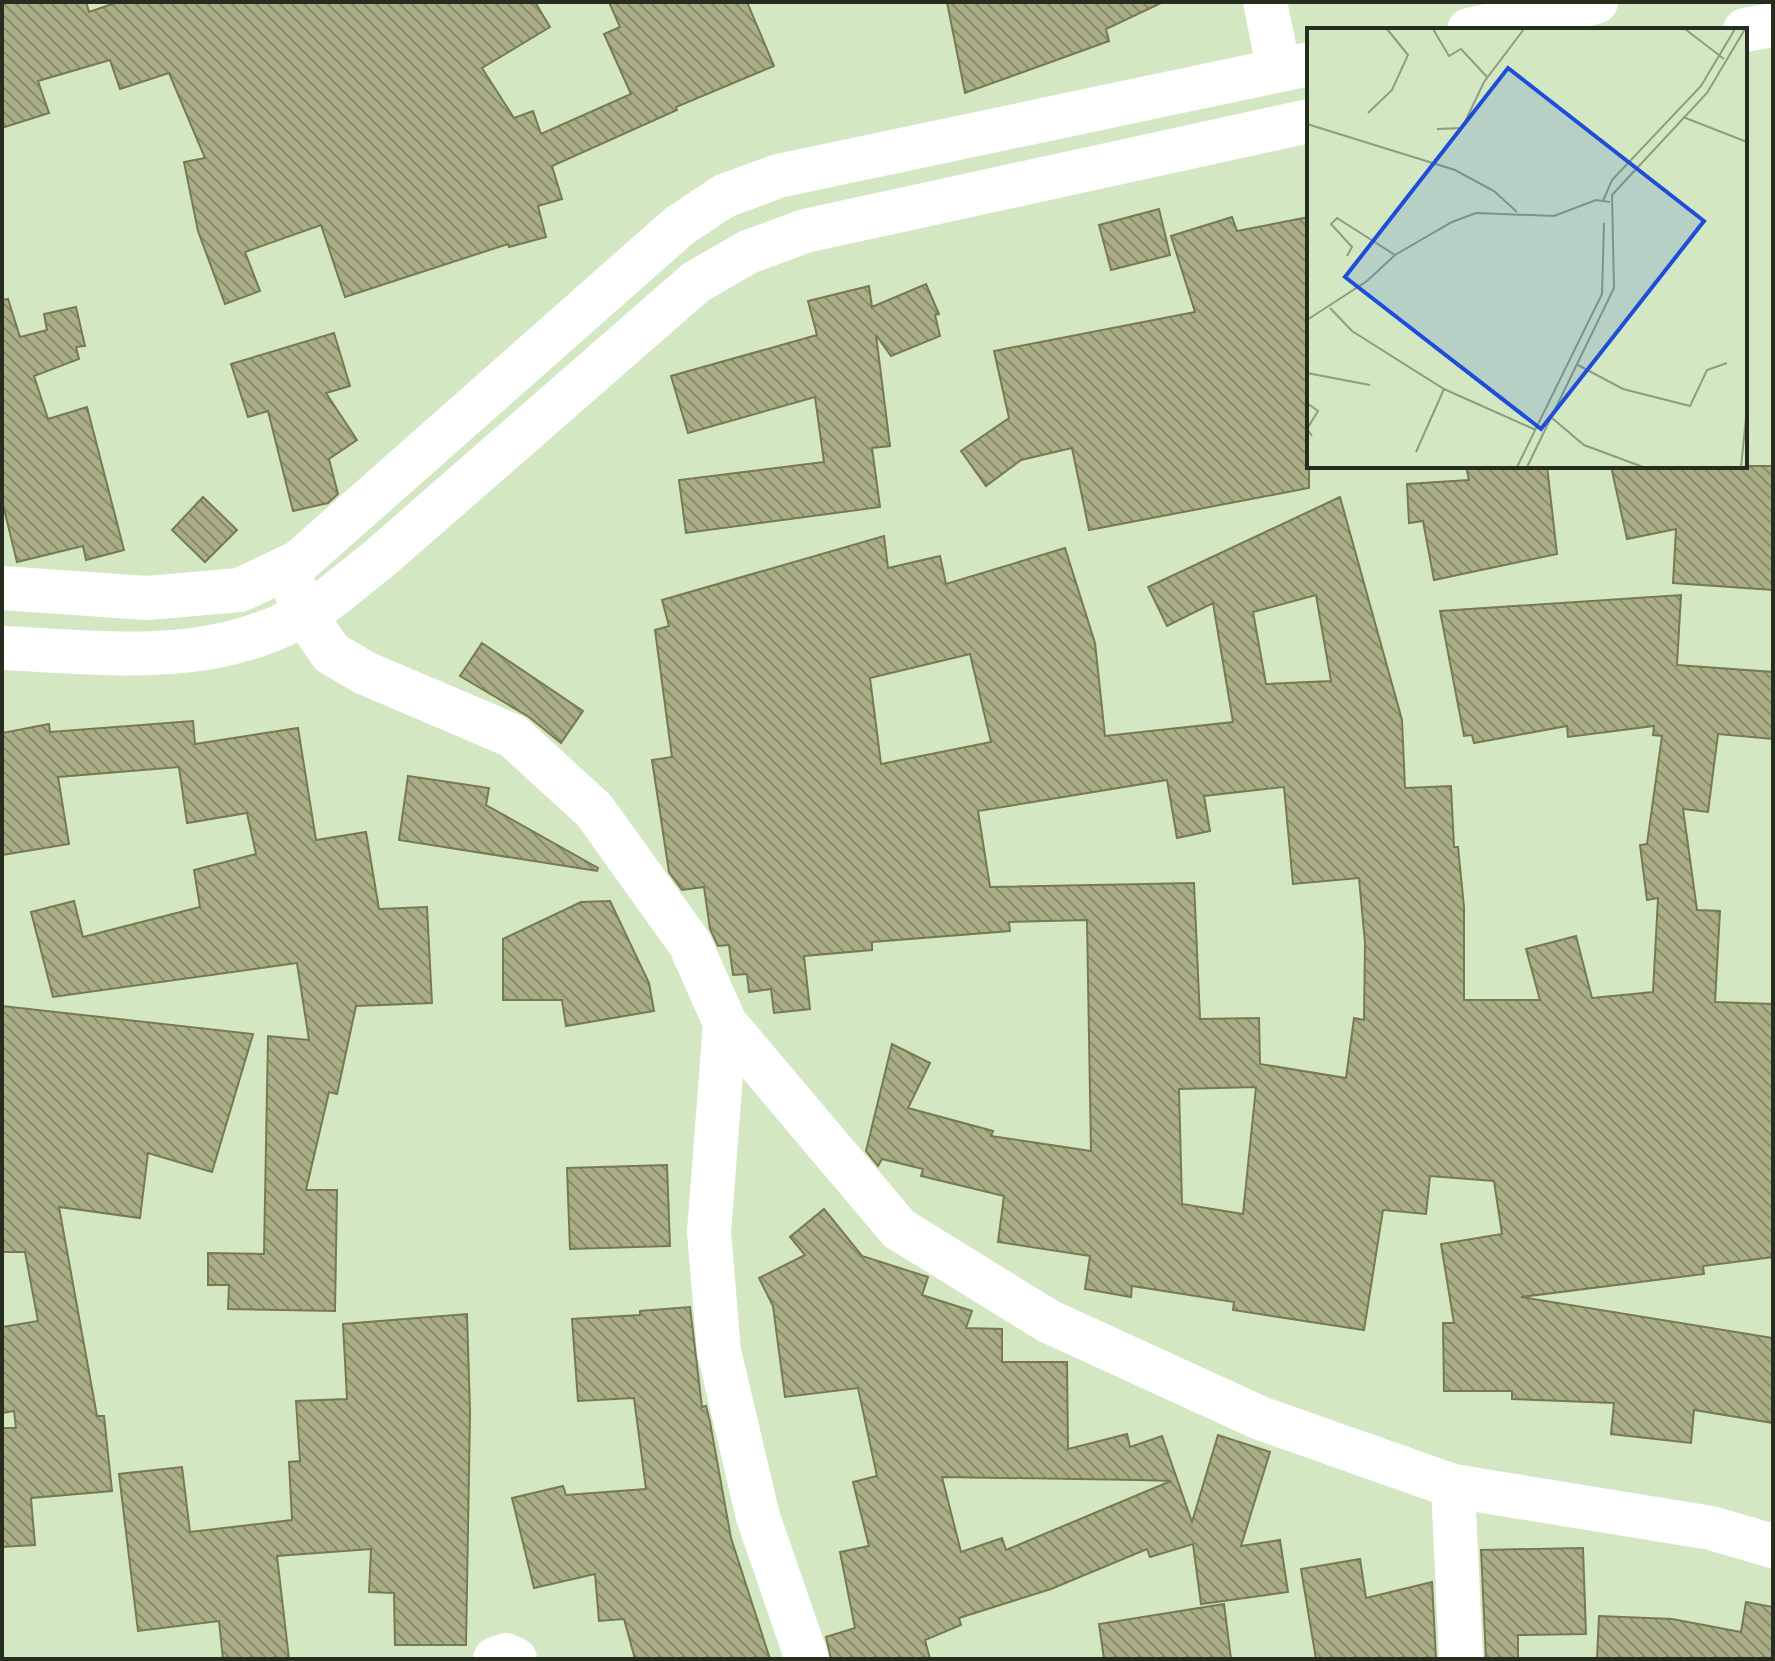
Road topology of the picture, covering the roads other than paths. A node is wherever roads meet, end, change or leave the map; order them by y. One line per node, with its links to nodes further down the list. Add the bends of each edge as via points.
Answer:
1 (1265, 2): 6 (main road)
2 (1596, 2): 4 (main road)
3 (1773, 25): 5 (main road)
4 (1478, 28)
5 (1747, 30)
6 (1294, 67): 8 (main road, via 778,176 724,196 679,226)
7 (1307, 121): 10 (main road, via 805,231 748,252 696,282 380,558)
8 (287, 568): 9 (main road, via 240,590 147,598); 10 (main road)
9 (2, 588)
10 (304, 613): 11 (main road, via 213,650 164,655); 12 (main road, via 331,653 365,673 513,736 594,810 690,944)
11 (2, 648)
12 (725, 1023): 13 (main road, via 899,1229 1048,1321 1260,1418); 17 (main road, via 709,1232 719,1351 758,1517)
13 (1453, 1486): 14 (main road, via 1711,1528); 18 (main road)
14 (1773, 1546)
15 (495, 1659): 16 (main road)
16 (515, 1659)
17 (807, 1659)
18 (1461, 1659)

